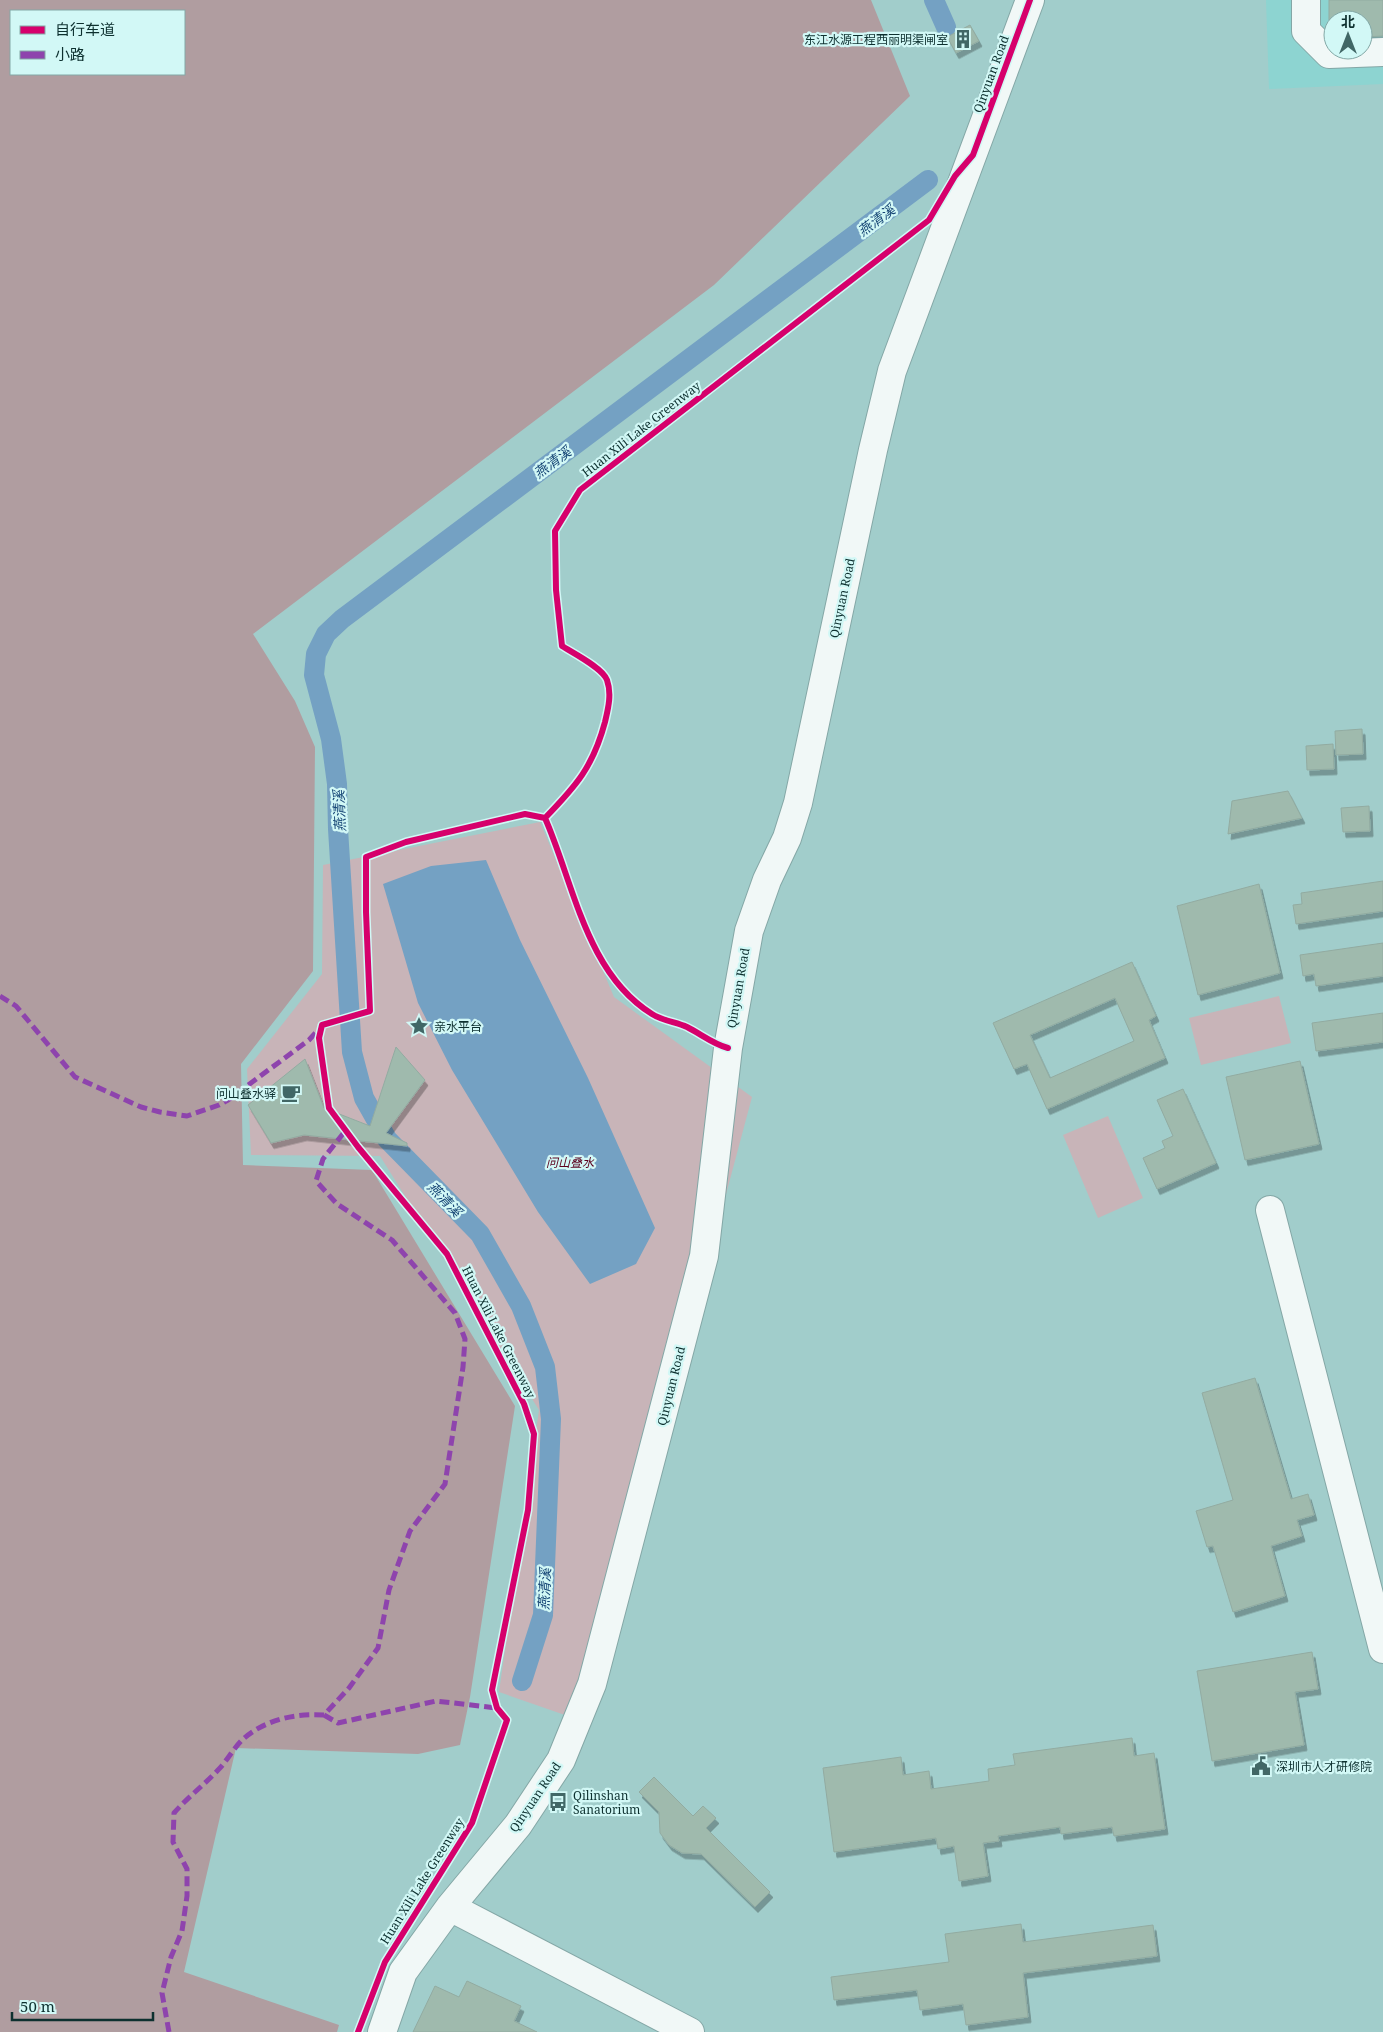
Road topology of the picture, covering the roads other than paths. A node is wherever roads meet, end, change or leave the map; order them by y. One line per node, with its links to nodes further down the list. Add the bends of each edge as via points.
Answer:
1 (1030, 0): 6 (street, Qinyuan Road, via 892,371 798,804 749,931 728,1048 704,1256 592,1684 561,1760 518,1825)
2 (1306, 0): 3 (street, via 1306,31 1329,54)
3 (1383, 52)
4 (1270, 1210): 5 (street)
5 (1383, 1650)
6 (450, 1907): 7 (street, Qinyuan Road, via 404,1972); 8 (street)
7 (382, 2032)
8 (690, 2032)

